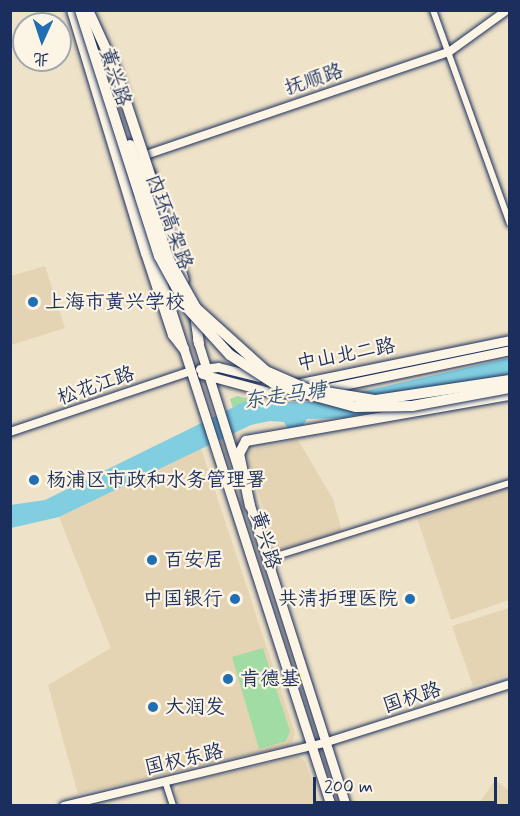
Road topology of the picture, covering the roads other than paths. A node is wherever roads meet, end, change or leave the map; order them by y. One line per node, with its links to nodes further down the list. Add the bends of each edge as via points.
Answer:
1 (73, 10): 8 (main road, 黄兴路); 12 (highway, via 105,125 172,332)
2 (80, 10): 17 (highway, 内环高架路, bridge, via 159,255 188,309 230,355 297,393 356,407 412,406)
3 (89, 10): 7 (main road, 黄兴路); 11 (highway, bridge, via 115,69 150,175 193,309); 16 (highway, 内环高架路, bridge, via 169,260 196,308 232,345 286,380 353,399 412,399)
4 (433, 10): 6 (street)
5 (507, 10): 6 (street, 抚顺路)
6 (449, 52): 7 (street, 抚顺路); 9 (street)
7 (139, 157): 8 (street, 抚顺路); 11 (main road, 黄兴路)
8 (123, 163): 12 (main road, 黄兴路)
9 (510, 224)
10 (510, 340): 15 (main road, 中山北二路, via 304,384)
11 (199, 344): 15 (main road, 黄兴路)
12 (184, 349): 14 (main road, 黄兴路)
13 (510, 350): 15 (main road, 中山北二路, via 303,394 265,391)
14 (192, 371): 15 (main road, 中山北二路); 19 (street, 松花江路); 25 (main road, 黄兴路)
15 (206, 371): 21 (main road, 黄兴路)
16 (510, 380)
17 (510, 388)
18 (510, 395): 21 (highway, via 243,444 240,461)
19 (10, 432)
20 (510, 483): 22 (street)
21 (250, 506): 22 (main road, 黄兴路)
22 (267, 559): 24 (main road, 黄兴路)
23 (510, 684): 24 (street, 国权路)
24 (324, 743): 25 (street, 国权路); 30 (main road, 黄兴路)
25 (310, 745): 26 (street, 国权东路); 29 (main road, 黄兴路)
26 (165, 781): 27 (street, 国权东路); 28 (street)
27 (64, 806)
28 (173, 806)
29 (331, 806)
30 (346, 806)

